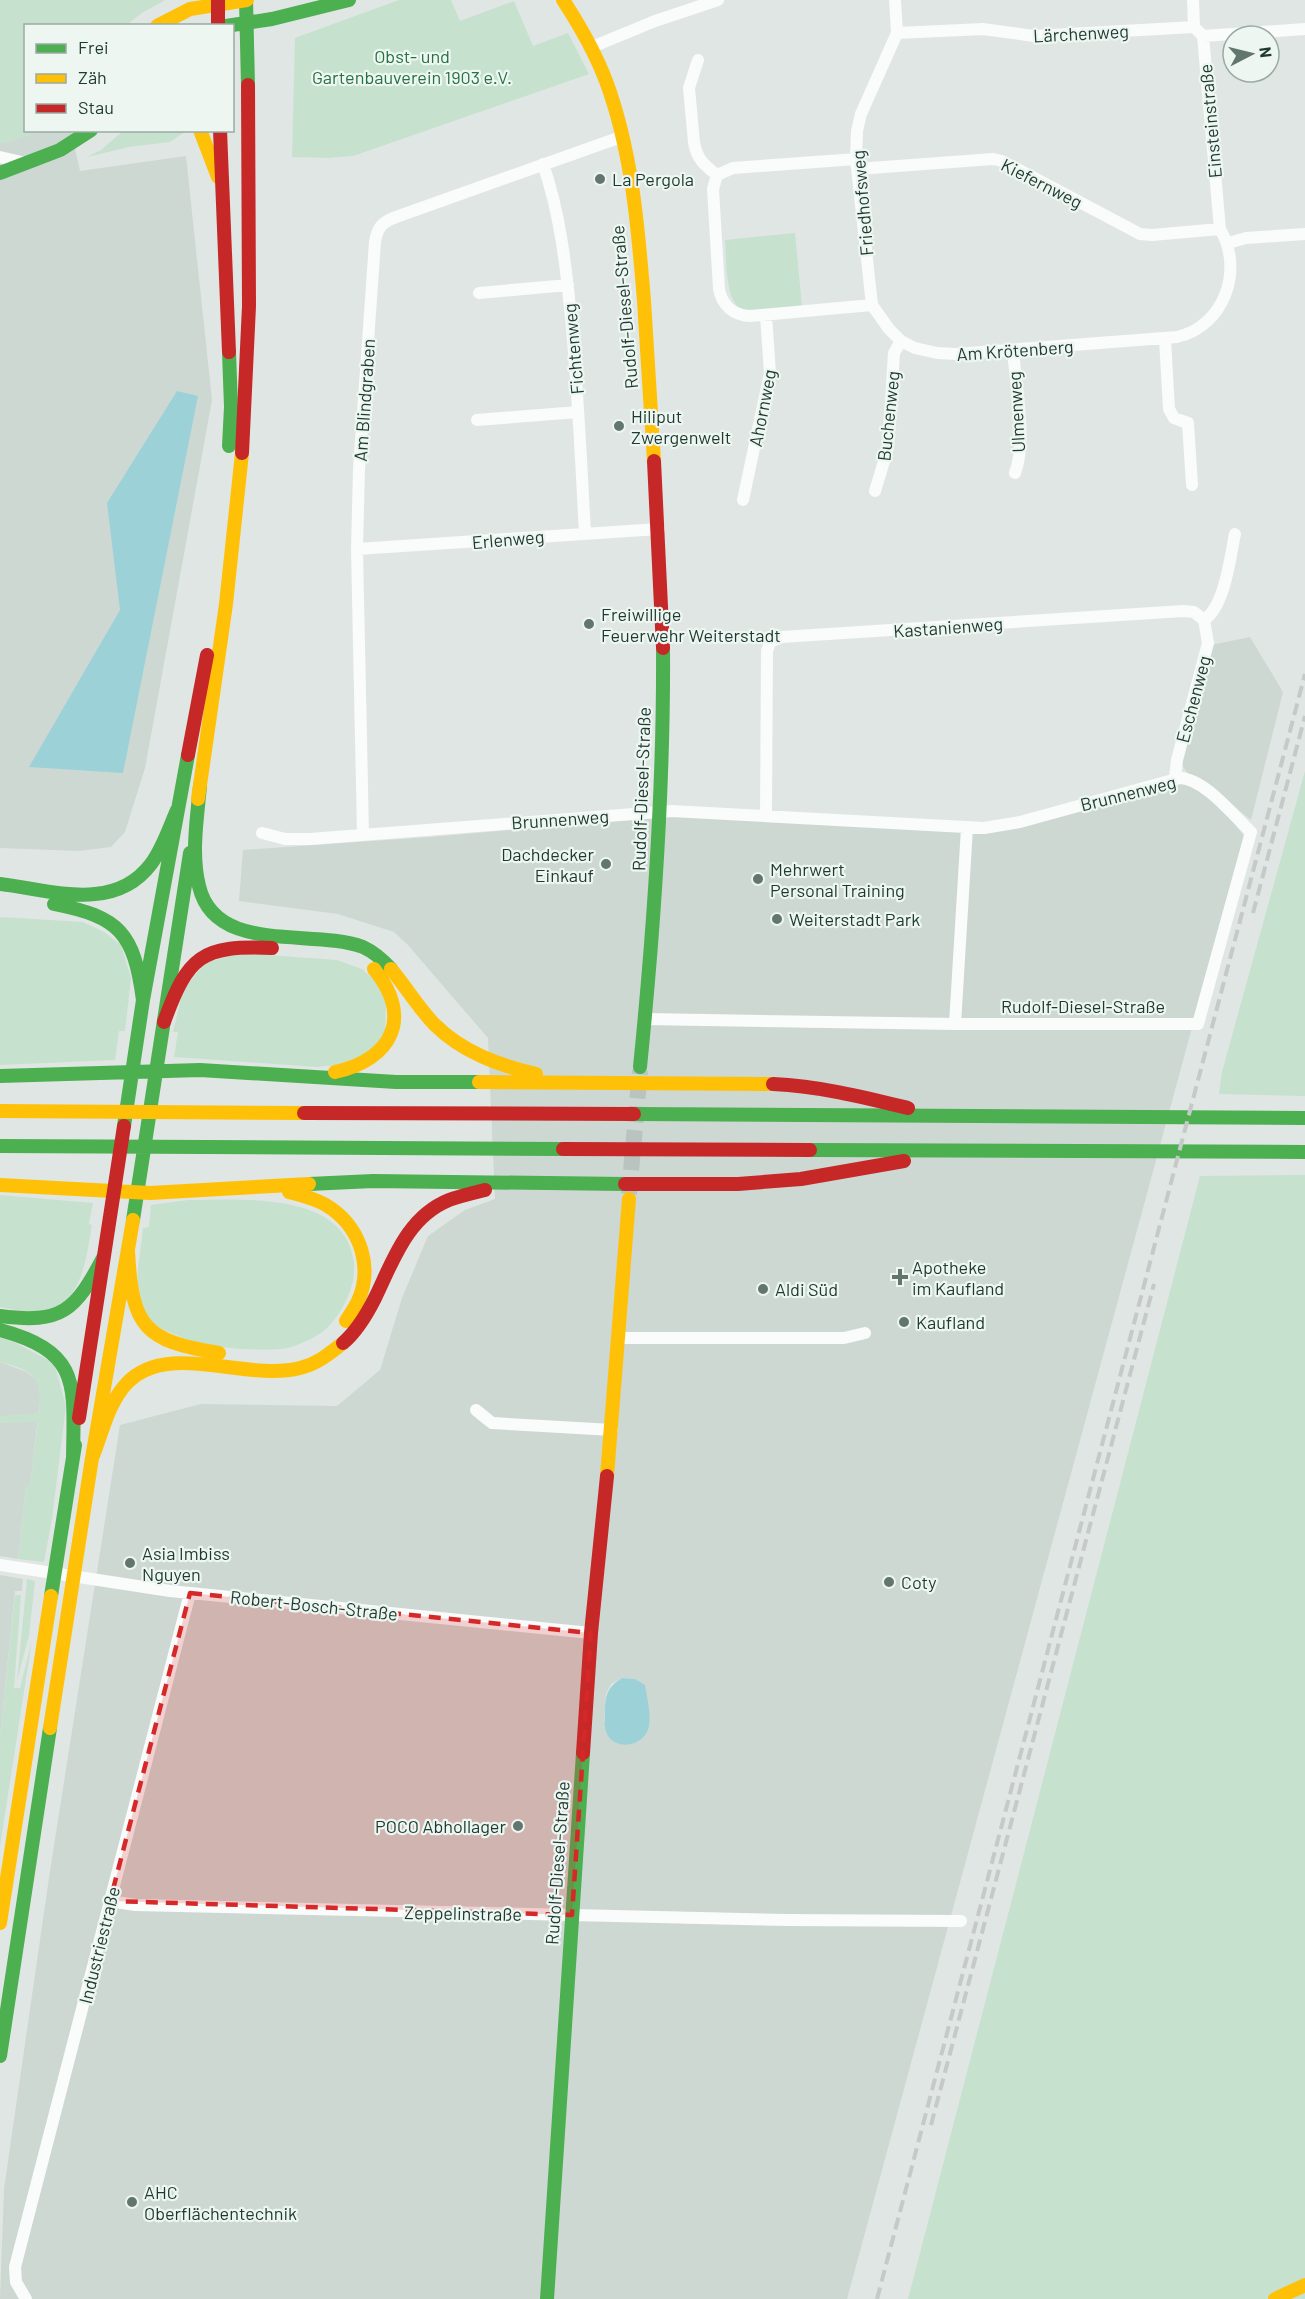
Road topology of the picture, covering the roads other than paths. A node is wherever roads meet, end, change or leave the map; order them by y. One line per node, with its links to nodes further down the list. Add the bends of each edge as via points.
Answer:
1 (246, 0): 7 (main road); 8 (main road)
2 (349, 0): 8 (main road)
3 (563, 0): 15 (main road, Rudolf-Diesel-Straße)
4 (718, 0): 15 (street)
5 (895, 0): 14 (street, Friedhofsweg)
6 (1193, 0): 13 (street, Einsteinstraße)
7 (218, 2): 9 (main road, via 190,9); 10 (main road)
8 (247, 23): 11 (main road); 50 (main road, via 249,208 244,410 227,596)
9 (161, 24)
10 (218, 24)
11 (234, 25)
12 (1305, 29): 13 (street, Lärchenweg)
13 (1199, 31): 14 (street, Lärchenweg, via 1034,36 983,29); 28 (street, Einsteinstraße)
14 (897, 33): 24 (street, Friedhofsweg, via 861,114)
15 (592, 47): 20 (main road, Rudolf-Diesel-Straße)
16 (698, 60): 26 (street, via 689,88 695,150)
17 (90, 132): 22 (main road)
18 (201, 132): 27 (main road)
19 (220, 132): 27 (main road)
20 (621, 137): 23 (street, Am Blindgraben); 44 (main road, Rudolf-Diesel-Straße, via 643,297)
21 (0, 157): 22 (street)
22 (27, 163): 25 (main road)
23 (543, 164): 31 (street, Fichtenweg); 47 (street, Am Blindgraben, via 390,219 379,227 361,442)
24 (857, 164): 26 (street, Kiefernweg, via 733,168); 28 (street, Kiefernweg, via 993,159 1140,234); 33 (street, Friedhofsweg)
25 (0, 173)
26 (717, 175): 34 (street, via 713,184 721,297 728,308 741,315)
27 (221, 187): 51 (main road, via 230,435 211,624)
28 (1220, 229): 30 (street, Einsteinstraße)
29 (1305, 234): 30 (street)
30 (1228, 243): 35 (street, Am Krötenberg, via 1228,285 1220,308 1198,330)
31 (568, 285): 32 (street, Fichtenweg); 38 (street, Fichtenweg)
32 (479, 293)
33 (872, 305): 34 (street); 36 (street, Am Krötenberg)
34 (766, 315): 43 (street, Ahornweg, via 770,372)
35 (1166, 339): 37 (street, Am Krötenberg); 41 (street, via 1169,409 1174,418 1188,423)
36 (901, 341): 37 (street, Am Krötenberg, via 937,353); 42 (street, Buchenweg, via 894,353 887,454)
37 (1013, 351): 40 (street, Ulmenweg, via 1020,445)
38 (578, 412): 39 (street, Fichtenweg); 45 (street, Fichtenweg)
39 (477, 420)
40 (1015, 473)
41 (1192, 485)
42 (875, 491)
43 (743, 500)
44 (659, 529): 45 (street, Erlenweg); 52 (main road, Rudolf-Diesel-Straße, via 663,650)
45 (585, 533): 47 (street, Erlenweg)
46 (1235, 534): 48 (street, via 1220,597)
47 (357, 549): 56 (street, Am Blindgraben)
48 (1204, 620): 49 (street, Eschenweg, via 1208,643); 53 (street, Kastanienweg, via 1194,612 1183,611 777,638 770,642 766,657)
49 (1175, 778): 54 (street, Brunnenweg, via 1009,824); 63 (street, Brunnenweg, via 1188,779 1203,787 1251,832)
50 (200, 786): 61 (main road); 67 (main road, via 196,882 205,905 227,926 364,948 389,966 445,1034 470,1052 518,1070)
51 (177, 810): 57 (main road, via 151,864 141,878 120,891 92,896); 59 (main road)
52 (660, 811): 53 (street, Brunnenweg); 56 (street, Brunnenweg); 60 (main road, Rudolf-Diesel-Straße)
53 (766, 815): 54 (street, Brunnenweg)
54 (967, 828): 62 (street)
55 (262, 833): 56 (street, Brunnenweg, via 296,840)
56 (363, 834)
57 (0, 884)
58 (0, 897): 59 (main road, via 71,906 117,927 127,937 135,956)
59 (143, 1000): 79 (main road)
60 (645, 1019): 62 (street, Rudolf-Diesel-Straße); 64 (main road, Rudolf-Diesel-Straße)
61 (164, 1022): 65 (main road, via 183,974 204,955 225,948 246,946 341,954 358,959 381,975 394,1011 391,1034 381,1051 364,1065 345,1071); 78 (main road)
62 (955, 1024): 63 (street, Rudolf-Diesel-Straße)
63 (1198, 1024)
64 (640, 1066)
65 (278, 1074): 66 (main road, via 200,1070); 67 (main road, via 396,1082)
66 (0, 1076)
67 (602, 1082): 69 (main road, via 804,1085)
68 (0, 1111): 69 (main road)
69 (946, 1117): 70 (main road)
70 (1305, 1118)
71 (0, 1146): 72 (main road)
72 (966, 1151): 73 (main road); 74 (main road, via 778,1182)
73 (1305, 1152)
74 (558, 1184): 76 (main road, via 373,1181); 87 (main road, via 469,1193 426,1214 402,1238 361,1325 319,1362 296,1370 264,1372 164,1363 136,1375 120,1392)
75 (0, 1185): 76 (main road, via 150,1194)
76 (246, 1188): 78 (main road, via 303,1194 327,1204 345,1218 361,1245 364,1273 355,1308 340,1329 307,1352 283,1358 248,1357 194,1350 156,1335 144,1326 134,1310)
77 (629, 1198): 83 (main road, Rudolf-Diesel-Straße)
78 (128, 1251): 87 (main road)
79 (103, 1258): 80 (main road, via 78,1302 60,1314 37,1320); 86 (main road)
80 (0, 1316)
81 (0, 1330): 86 (main road, via 32,1338 59,1358 70,1386)
82 (865, 1333): 83 (street, via 844,1338)
83 (620, 1338): 85 (main road, Rudolf-Diesel-Straße)
84 (476, 1410): 85 (street, via 492,1423)
85 (612, 1430): 90 (main road, Rudolf-Diesel-Straße)
86 (73, 1458): 94 (main road)
87 (92, 1458): 95 (main road)
88 (0, 1565): 89 (street, Robert-Bosch-Straße)
89 (190, 1593): 90 (street, Robert-Bosch-Straße); 91 (street, Industriestraße)
90 (591, 1633): 92 (main road, Rudolf-Diesel-Straße)
91 (110, 1901): 92 (street, Zeppelinstraße, via 135,1905); 97 (street, Industriestraße, via 15,2267 16,2282)
92 (572, 1915): 93 (street, Zeppelinstraße); 98 (main road, Rudolf-Diesel-Straße)
93 (961, 1921)
94 (0, 1923)
95 (0, 2056)
96 (1305, 2285): 99 (main road)
97 (25, 2298)
98 (547, 2299)
99 (1275, 2299)

